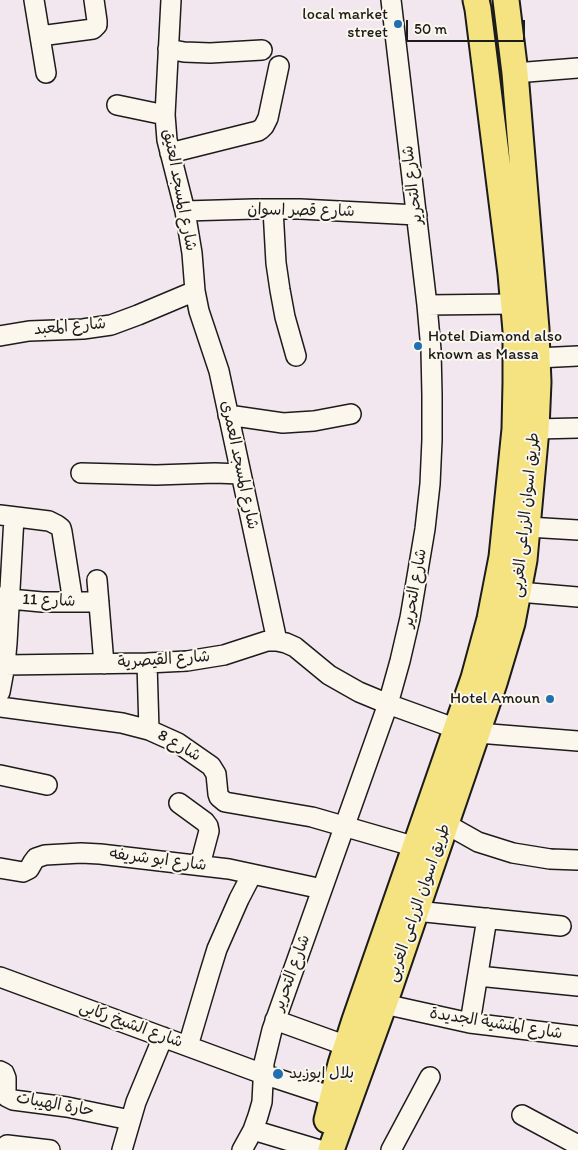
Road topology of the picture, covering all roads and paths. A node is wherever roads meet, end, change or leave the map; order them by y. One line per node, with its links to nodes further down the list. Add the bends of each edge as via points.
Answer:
1 (34, 0): 7 (street)
2 (94, 0): 7 (street, via 97,24 93,29)
3 (171, 0): 8 (street, شارع المسجد العتيق)
4 (391, 0): 19 (street, شارع التحرير)
5 (476, 0): 21 (main road, طريق اسوان الزراعى الغربى)
6 (506, 0): 12 (main road, طريق اسوان الزراعى الغربى)
7 (40, 36): 13 (street)
8 (168, 49): 9 (street, via 210,53); 15 (street, شارع المسجد العتيق)
9 (262, 50)
10 (279, 66): 16 (street, via 268,118 261,129)
11 (578, 68): 12 (street)
12 (515, 73): 26 (main road, طريق اسوان الزراعى الغربى)
13 (46, 74)
14 (117, 105): 15 (street)
15 (165, 115): 16 (street, شارع المسجد العتيق)
16 (170, 153): 18 (street, شارع المسجد العتيق)
17 (273, 209): 18 (street, شارع قصر اسوان); 19 (street, شارع قصر اسوان); 24 (street, via 280,290)
18 (185, 211): 20 (street, شارع المسجد العتيق)
19 (417, 216): 22 (street, شارع التحرير)
20 (195, 291): 23 (street, شارع المعبد, via 111,324 83,330 29,331); 28 (street, شارع المسجد العمرى, via 219,371)
21 (514, 304): 22 (street); 36 (main road, طريق اسوان الزراعى الغربى)
22 (427, 305): 48 (street, شارع التحرير, via 432,395 428,502 419,573)
23 (0, 336)
24 (296, 356)
25 (578, 356): 26 (street)
26 (537, 358): 30 (main road, طريق اسوان الزراعى الغربى)
27 (351, 414): 28 (street, via 283,423)
28 (228, 415): 32 (street, شارع المسجد العمرى)
29 (578, 428): 30 (street)
30 (536, 429): 34 (main road, طريق اسوان الزراعى الغربى)
31 (81, 473): 32 (street, via 156,476)
32 (241, 474): 43 (street, شارع المسجد العمرى)
33 (7, 516): 40 (street); 41 (street, via 49,521 60,528)
34 (528, 527): 35 (street); 36 (main road, طريق اسوان الزراعى الغربى)
35 (578, 530)
36 (513, 558): 38 (main road, طريق اسوان الزراعى الغربى); 51 (main road, طريق اسوان الزراعى الغربى, via 483,648)
37 (97, 580): 42 (street)
38 (519, 592): 39 (street); 51 (main road, طريق اسوان الزراعى الغربى, via 504,653)
39 (578, 597)
40 (5, 598): 41 (street, شارع 11); 45 (street)
41 (73, 602): 42 (street, شارع 11)
42 (99, 602): 46 (street)
43 (278, 641): 44 (street, شارع القيصرية, via 207,659); 48 (street, via 295,647 343,684)
44 (147, 663): 46 (street, شارع القيصرية); 50 (street)
45 (5, 664): 46 (street, شارع القيصرية); 47 (street)
46 (104, 664)
47 (0, 692)
48 (388, 704): 51 (street); 57 (street, شارع التحرير)
49 (0, 707): 50 (street, شارع 8)
50 (149, 730): 57 (street, شارع 8, via 178,743 211,766 216,774 219,797 226,802)
51 (467, 731): 52 (street); 56 (main road, طريق اسوان الزراعى الغربى); 58 (main road, طريق اسوان الزراعى الغربى)
52 (578, 741)
53 (0, 775): 54 (street)
54 (47, 785)
55 (180, 803): 60 (street, via 208,826)
56 (446, 824): 59 (street, via 478,842 513,853); 64 (main road, طريق اسوان الزراعى الغربى)
57 (344, 826): 58 (street, شارع 8); 63 (street, شارع التحرير)
58 (416, 847): 76 (main road, طريق اسوان الزراعى الغربى)
59 (578, 860)
60 (200, 865): 61 (street, شارع ابو شريفه, via 63,853 40,856 23,872); 62 (street, شارع ابو شريفه)
61 (0, 868)
62 (252, 874): 63 (street, شارع ابو شريفه); 75 (street, via 208,975)
63 (322, 889): 71 (street, شارع التحرير)
64 (416, 911): 65 (street); 70 (main road, طريق اسوان الزراعى الغربى)
65 (486, 918): 66 (street); 67 (street)
66 (561, 926)
67 (478, 976): 69 (street); 72 (street)
68 (0, 977): 74 (street, شارع الشيخ ركابى)
69 (578, 986)
70 (384, 1004): 72 (street, شارع المنشية الجديدة); 90 (main road, طريق اسوان الزراعى الغربى)
71 (275, 1020): 76 (street); 78 (street, شارع التحرير)
72 (470, 1023): 73 (street, شارع المنشية الجديدة)
73 (578, 1036)
74 (163, 1037): 75 (street, شارع الشيخ ركابى); 82 (street)
75 (188, 1046): 78 (street, شارع الشيخ ركابى)
76 (347, 1046): 80 (main road, طريق اسوان الزراعى الغربى)
77 (0, 1071): 82 (street, حارة الهيبات, via 6,1078 6,1094 13,1100)
78 (263, 1074): 80 (street, شارع الشيخ ركابى); 83 (street, شارع التحرير, via 262,1102)
79 (430, 1078): 91 (street)
80 (333, 1097): 89 (main road, طريق اسوان الزراعى الغربى)
81 (522, 1115): 85 (street)
82 (130, 1120): 87 (street)
83 (253, 1130): 88 (street, شارع التحرير); 89 (street)
84 (7, 1145): 86 (street)
85 (578, 1145)
86 (50, 1150)
87 (122, 1150)
88 (242, 1150)
89 (320, 1150)
90 (331, 1150)
91 (392, 1150)

